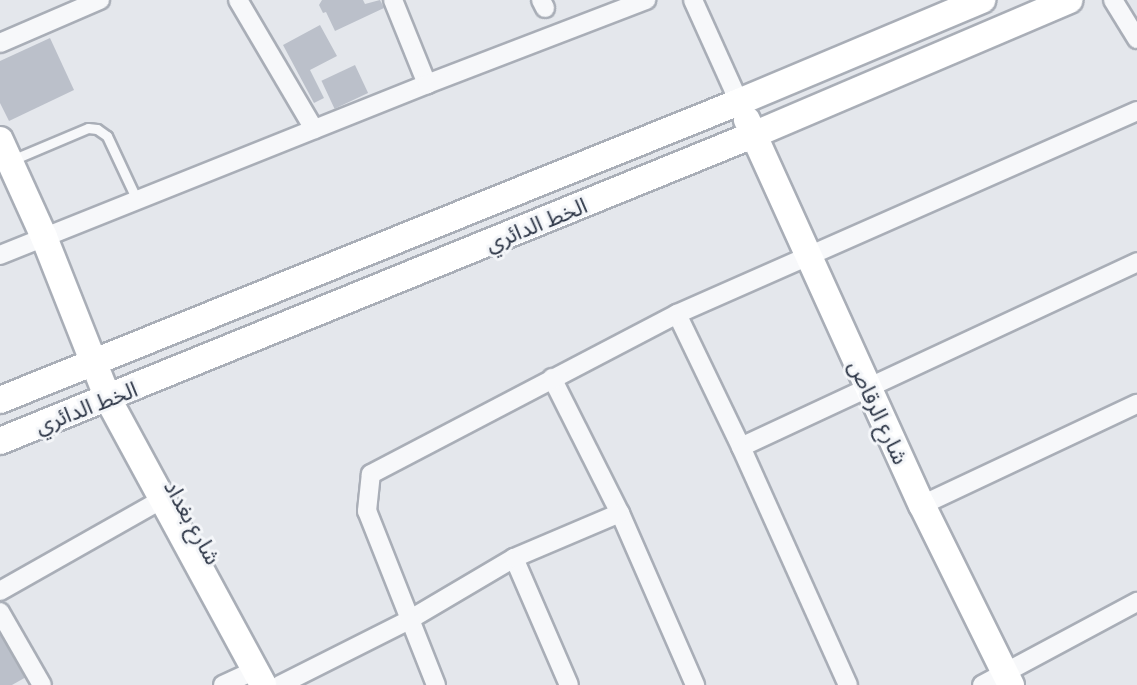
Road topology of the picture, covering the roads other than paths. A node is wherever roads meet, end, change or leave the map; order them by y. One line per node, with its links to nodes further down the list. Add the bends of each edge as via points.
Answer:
1 (100, 0): 10 (street)
2 (238, 0): 14 (street)
3 (393, 0): 11 (street)
4 (646, 0): 11 (street)
5 (693, 0): 12 (street)
6 (982, 0): 12 (main road, الخط الدائري)
7 (1069, 0): 15 (main road, الخط الدائري)
8 (1113, 0): 9 (street)
9 (1137, 39)
10 (0, 43)
11 (427, 84): 14 (street)
12 (739, 102): 15 (main road, شارع الرقاص); 23 (main road, الخط الدائري)
13 (1137, 111): 20 (street)
14 (314, 129): 17 (street)
15 (753, 135): 20 (main road, شارع الرقاص); 26 (main road, الخط الدائري)
16 (5, 151): 17 (lane, via 88,128 98,129 107,136); 18 (main road)
17 (137, 200): 18 (street)
18 (44, 237): 19 (street); 23 (main road)
19 (0, 255)
20 (806, 255): 22 (street); 25 (main road, شارع الرقاص)
21 (1137, 262): 25 (street)
22 (677, 314): 24 (street); 30 (street)
23 (100, 361): 26 (main road); 27 (main road, الخط الدائري)
24 (552, 378): 33 (street); 38 (street, via 371,474 367,511)
25 (867, 386): 30 (street); 32 (main road, شارع الرقاص)
26 (115, 396): 29 (main road, الخط الدائري); 31 (main road); 43 (main road, شارع بغداد)
27 (0, 400)
28 (1137, 404): 32 (street)
29 (0, 441)
30 (741, 447): 47 (street)
31 (161, 500): 35 (street); 39 (main road)
32 (922, 505): 40 (main road, شارع الرقاص)
33 (620, 513): 34 (street); 46 (street)
34 (514, 558): 38 (street); 45 (street)
35 (0, 591)
36 (1137, 602): 40 (street)
37 (0, 612): 41 (street)
38 (409, 620): 43 (street); 44 (street)
39 (258, 678): 42 (street)
40 (999, 681)
41 (42, 685)
42 (223, 685)
43 (280, 685)
44 (436, 685)
45 (569, 685)
46 (695, 685)
47 (848, 685)

